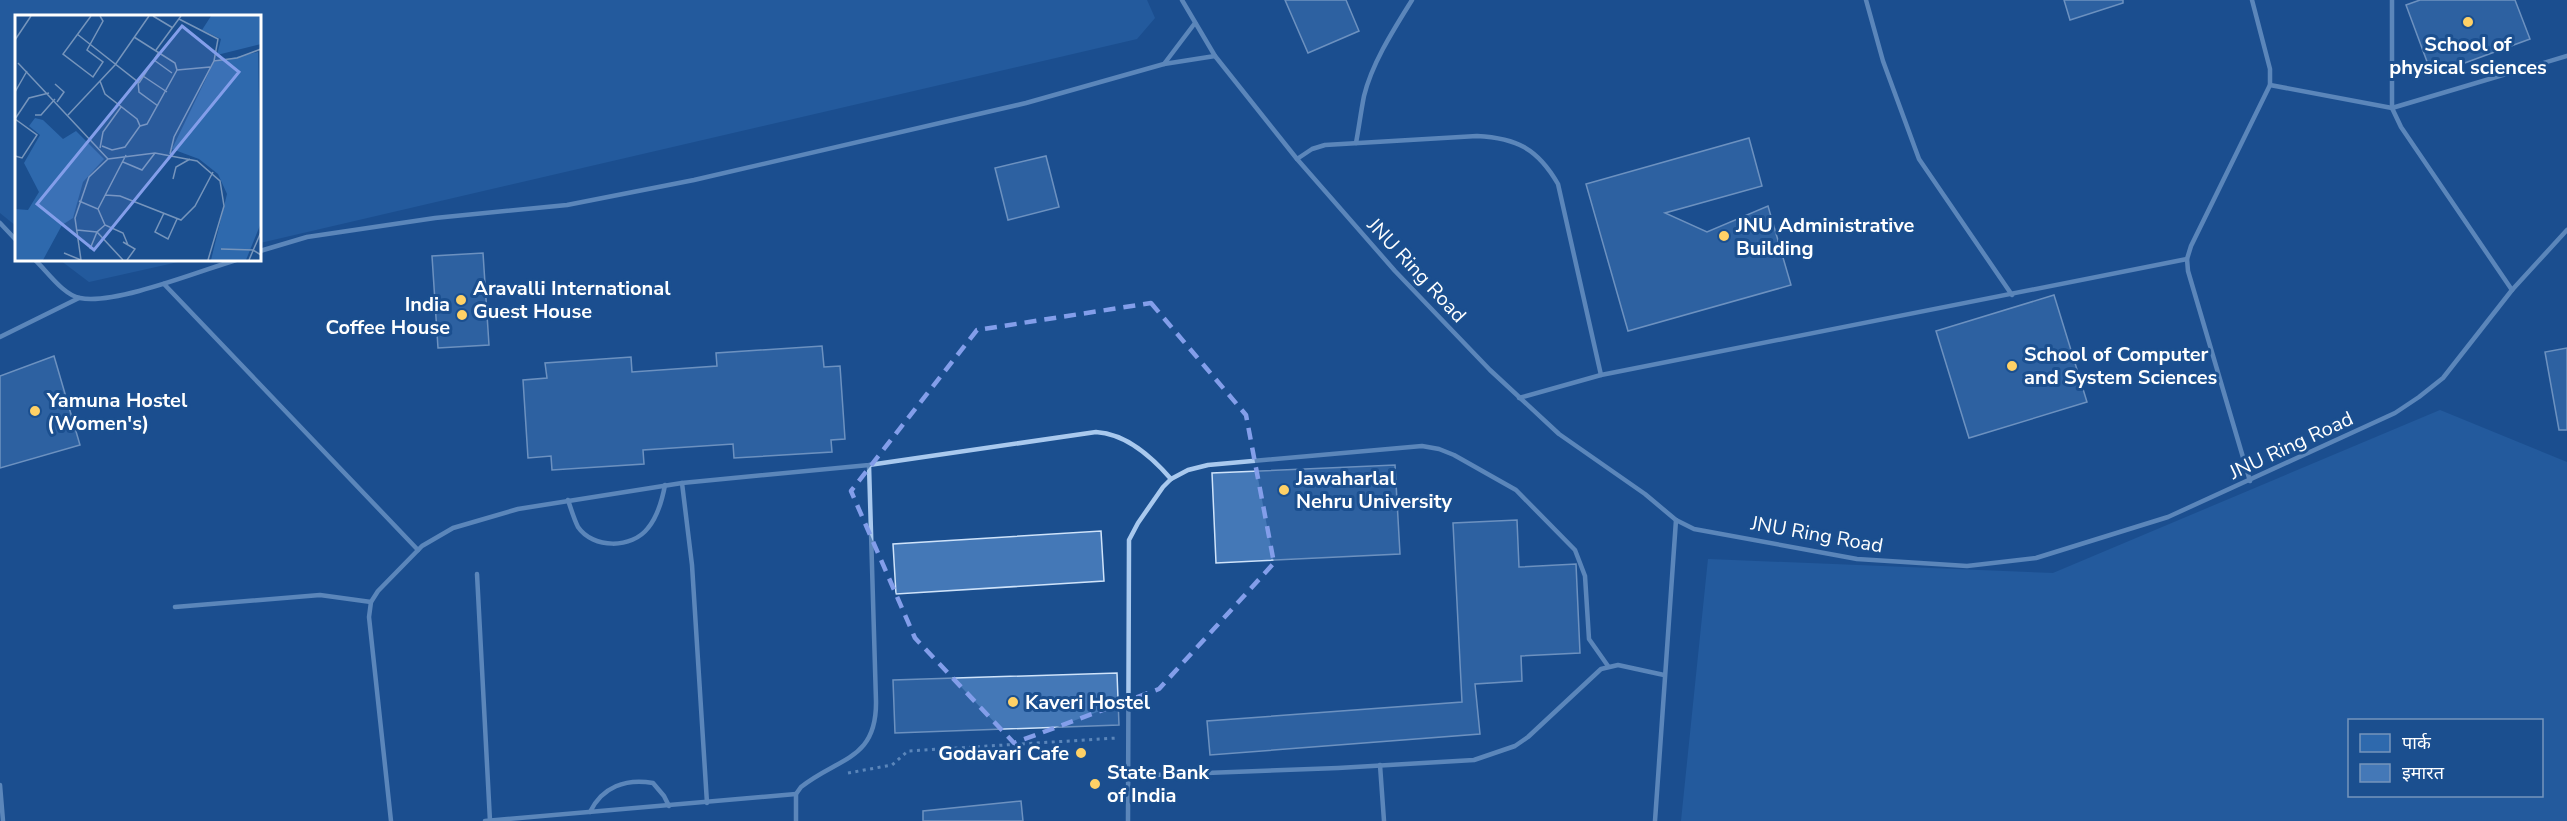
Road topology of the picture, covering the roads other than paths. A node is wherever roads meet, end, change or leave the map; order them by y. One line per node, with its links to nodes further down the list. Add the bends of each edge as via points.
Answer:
1 (1182, 0): 6 (lane, JNU Ring Road)
2 (1412, 0): 12 (lane, via 1370,79)
3 (1866, 0): 23 (lane, via 1883,61 1919,159)
4 (2252, 0): 10 (lane, via 2270,69)
5 (2392, 0): 11 (lane)
6 (1195, 23): 7 (lane, JNU Ring Road); 9 (lane)
7 (1215, 56): 9 (lane); 13 (lane, JNU Ring Road)
8 (2567, 56): 11 (lane)
9 (1164, 64): 17 (lane, via 1026,103 694,180 567,205 435,218 307,237)
10 (2270, 86): 11 (lane); 18 (lane)
11 (2392, 108): 22 (lane)
12 (1356, 142): 13 (lane, via 1325,145); 26 (lane, via 1502,137 1528,148 1548,166 1558,184)
13 (1297, 159): 27 (lane, JNU Ring Road, via 1395,271)
14 (0, 223): 16 (lane)
15 (2567, 230): 22 (lane, JNU Ring Road)
16 (15, 239)
17 (261, 251)
18 (2187, 259): 23 (lane); 30 (lane)
19 (36, 261): 24 (lane, via 67,292)
20 (233, 261): 21 (lane)
21 (164, 284): 24 (lane, via 106,297); 35 (lane)
22 (2512, 290): 30 (lane, JNU Ring Road, via 2443,378 2419,397 2395,413)
23 (2012, 295): 26 (lane)
24 (79, 298): 25 (lane)
25 (0, 337)
26 (1601, 375): 27 (lane)
27 (1519, 398): 34 (lane, JNU Ring Road, via 1559,434)
28 (869, 465): 29 (lane, via 1096,432 1110,433 1136,447); 31 (lane); 44 (lane, via 874,730 852,756 810,779)
29 (1171, 478): 39 (lane, via 1208,465 1422,446 1454,455 1516,490 1575,550 1585,576 1589,639); 42 (lane, via 1129,540)
30 (2250, 481): 34 (lane, JNU Ring Road, via 2168,518 2053,553 1967,566 1857,559 1694,529)
31 (682, 483): 32 (lane); 45 (lane, via 692,565)
32 (666, 485): 33 (lane); 33 (lane, via 660,507 647,530 626,542 610,544 588,537 578,526)
33 (568, 500): 35 (lane, via 475,520 437,536)
34 (1676, 520): 40 (lane)
35 (418, 550): 37 (lane)
36 (477, 574): 48 (lane)
37 (371, 602): 38 (lane, via 320,595); 50 (lane, via 369,617)
38 (175, 607)
39 (1608, 666): 40 (lane); 41 (lane, via 1515,746 1474,760)
40 (1664, 675): 55 (lane)
41 (1380, 765): 42 (lane); 54 (lane)
42 (1127, 776): 53 (lane)
43 (0, 785): 49 (lane)
44 (796, 794): 45 (lane); 52 (lane)
45 (707, 802): 46 (lane)
46 (669, 806): 47 (lane); 47 (lane, via 653,783 630,782 607,789)
47 (590, 812): 48 (lane)
48 (490, 820): 51 (lane)
49 (3, 821)
50 (391, 821)
51 (485, 821)
52 (796, 821)
53 (1128, 821)
54 (1384, 821)
55 (1655, 821)

